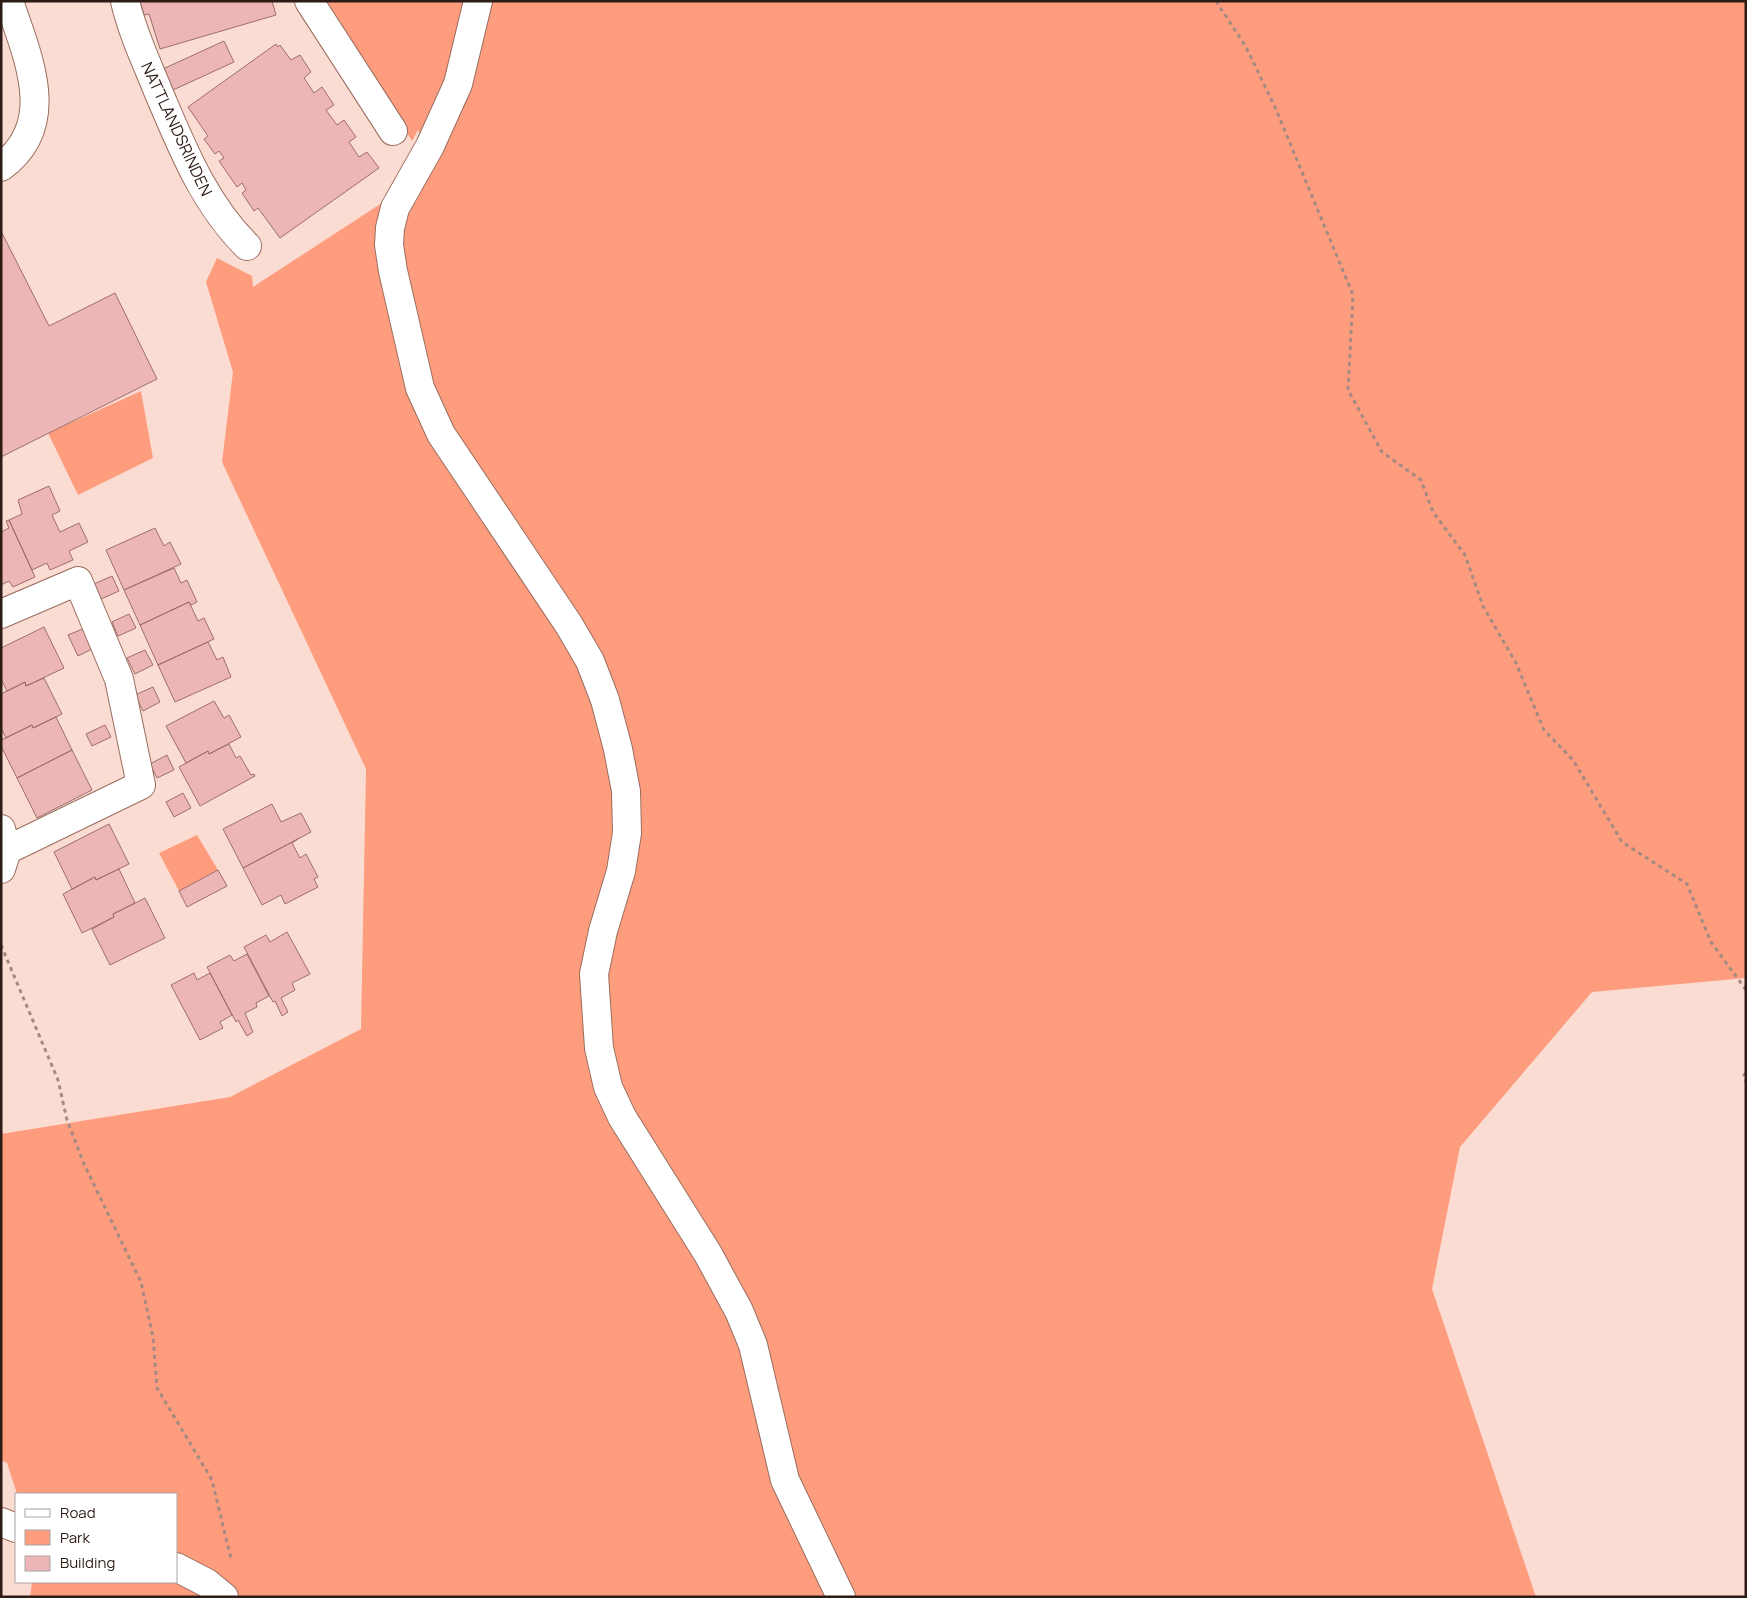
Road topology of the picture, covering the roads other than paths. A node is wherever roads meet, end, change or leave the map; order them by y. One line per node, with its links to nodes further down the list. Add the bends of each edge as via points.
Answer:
1 (9, 1): 6 (street, via 34,81 35,105 32,125 23,145)
2 (125, 1): 7 (street, NATTLANDSRINDEN, via 137,40 200,184 214,208)
3 (309, 1): 5 (street)
4 (478, 1): 14 (street, via 458,84 430,146 395,208 389,245 393,271 428,410 569,625 590,662 605,700 626,791 627,833 621,871 594,974 599,1048 608,1087 622,1117 739,1311 753,1345 785,1480)
5 (393, 131)
6 (1, 167)
7 (247, 246)
8 (1, 614): 9 (street, via 78,581 119,679 141,785)
9 (3, 849)
10 (1, 1522): 11 (street)
11 (15, 1528)
12 (178, 1568): 13 (street, via 207,1583)
13 (224, 1597)
14 (841, 1597)

